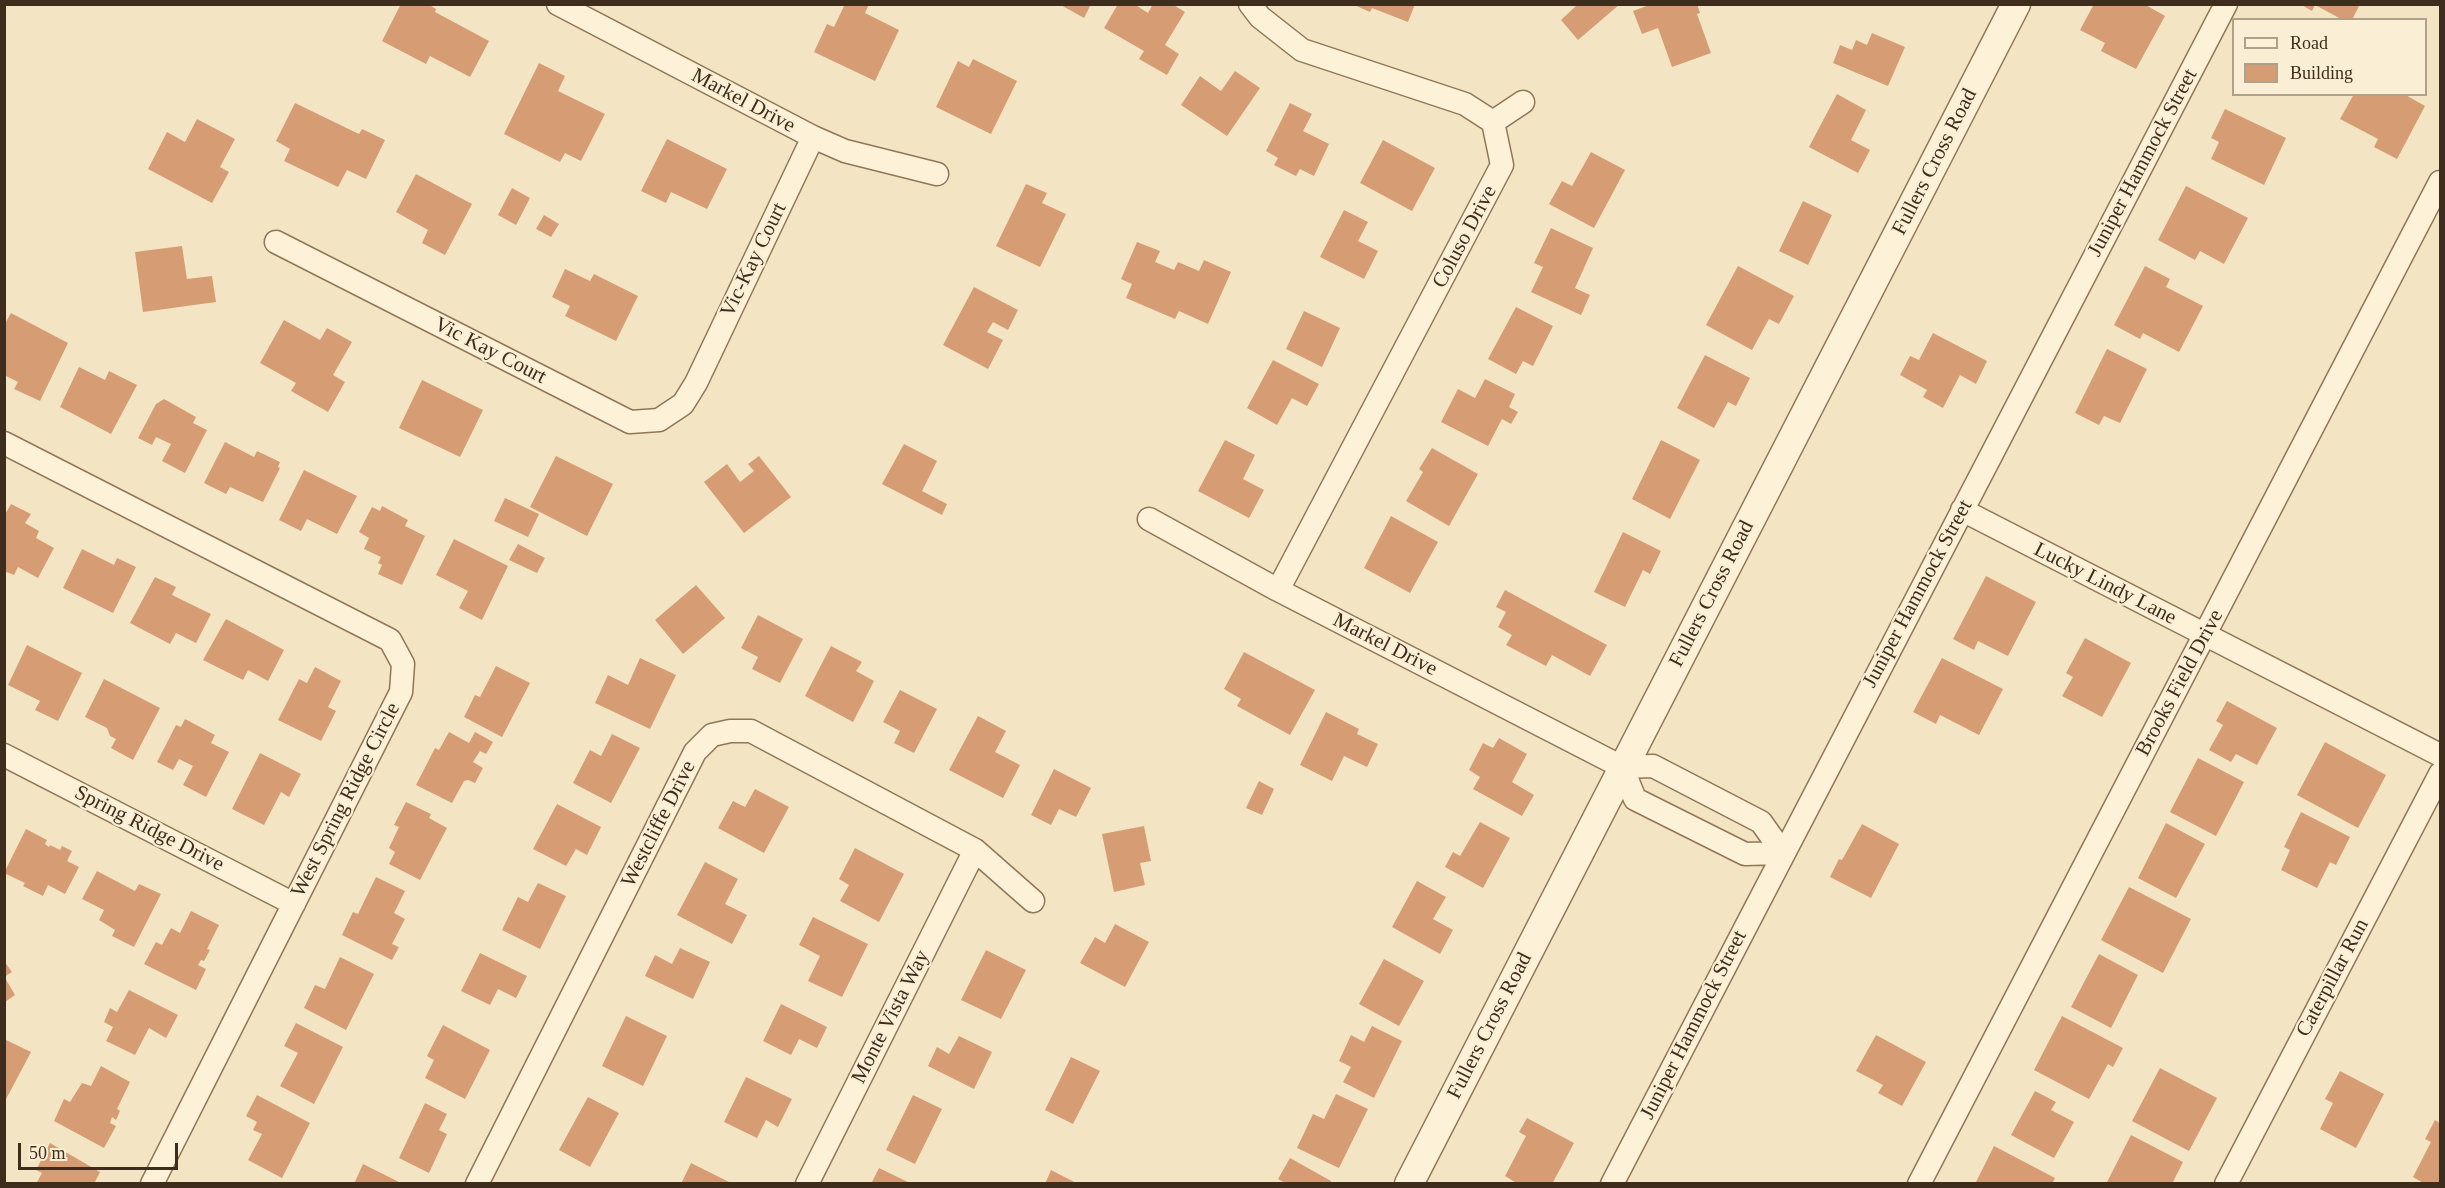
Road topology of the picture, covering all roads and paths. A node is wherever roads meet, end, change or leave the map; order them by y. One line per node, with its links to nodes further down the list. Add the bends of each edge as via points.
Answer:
1 (558, 4): 7 (street, Markel Drive)
2 (1250, 4): 6 (street, via 1260,17 1302,50 1465,104)
3 (2016, 4): 19 (street, Fullers Cross Road)
4 (2226, 4): 13 (street, Juniper Hammock Street)
5 (1524, 102): 6 (street)
6 (1493, 122): 15 (street, Coluso Drive, via 1502,165)
7 (813, 137): 8 (street, Markel Drive, via 845,151); 11 (street, Vic-Kay Court)
8 (937, 174)
9 (2440, 182): 16 (street, Brooks Field Drive)
10 (276, 242): 11 (street, Vic Kay Court, via 630,422 659,420 683,404)
11 (696, 384)
12 (4, 443): 24 (street, West Spring Ridge Circle, via 390,640 403,664 401,692)
13 (1962, 510): 16 (street, Lucky Lindy Lane); 22 (street, Juniper Hammock Street)
14 (1149, 519): 15 (street, Markel Drive)
15 (1278, 590): 19 (street, Markel Drive)
16 (2205, 636): 18 (street, Lucky Lindy Lane); 30 (street, Brooks Field Drive)
17 (4, 754): 24 (street, Spring Ridge Drive)
18 (2440, 755)
19 (1622, 767): 22 (street, via 1653,766 1761,822); 22 (street, via 1635,799 1744,854); 28 (street, Fullers Cross Road)
20 (2440, 774): 31 (street, Caterpillar Run)
21 (975, 850): 23 (street, Westcliffe Drive); 26 (street, Westcliffe Drive, via 751,730 712,735 695,752); 27 (street, Monte Vista Way)
22 (1783, 853): 29 (street, Juniper Hammock Street)
23 (1033, 901)
24 (294, 904): 25 (street, West Spring Ridge Circle)
25 (152, 1184)
26 (477, 1184)
27 (807, 1184)
28 (1409, 1184)
29 (1612, 1184)
30 (1919, 1184)
31 (2226, 1184)

